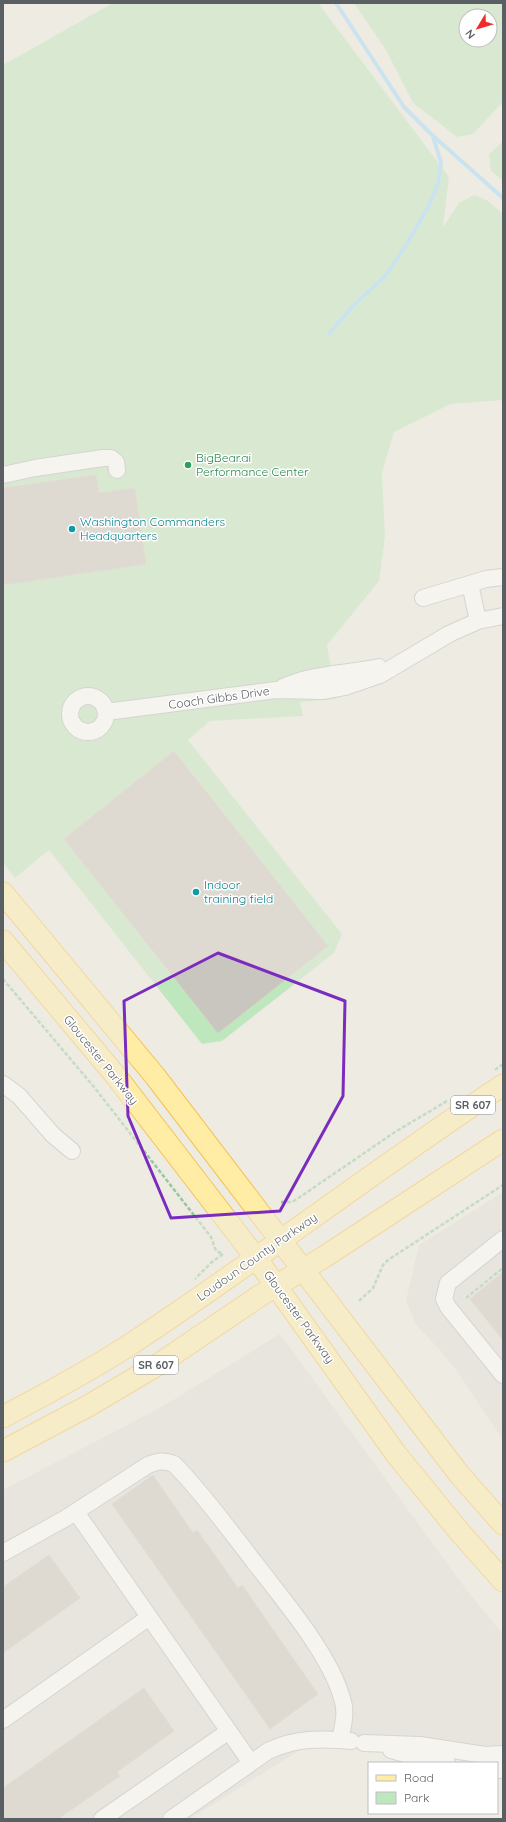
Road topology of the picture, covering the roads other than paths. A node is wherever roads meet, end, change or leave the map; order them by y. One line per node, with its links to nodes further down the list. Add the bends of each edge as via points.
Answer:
1 (117, 470): 2 (street, via 116,462 111,458 103,458 35,468)
2 (3, 476)
3 (503, 577): 4 (street)
4 (470, 584): 5 (street); 7 (street)
5 (423, 598)
6 (503, 616): 7 (street, Coach Gibbs Drive)
7 (478, 621): 8 (street, Coach Gibbs Drive, via 449,634 399,664 318,675 298,680 276,690)
8 (106, 712)
9 (3, 892): 16 (main road, via 155,1076)
10 (3, 941): 17 (main road, Gloucester Parkway, via 116,1076)
11 (497, 1079): 16 (main road, Loudoun County Parkway / SR 607)
12 (3, 1084): 14 (street)
13 (503, 1140): 18 (main road, SR 607)
14 (72, 1151)
15 (503, 1239): 20 (street, via 448,1283 444,1298 448,1307)
16 (282, 1241): 17 (main road, Loudoun County Parkway / SR 607); 18 (main road)
17 (256, 1258): 19 (main road, Gloucester Parkway); 21 (main road, Loudoun County Parkway / SR 607, via 134,1342 77,1377)
18 (302, 1269): 19 (main road, SR 607); 24 (main road, via 459,1474)
19 (276, 1285): 22 (main road, SR 607, via 159,1364 88,1406); 26 (main road, Gloucester Parkway, via 396,1454)
20 (503, 1375)
21 (3, 1417)
22 (3, 1451)
23 (76, 1512): 25 (street); 27 (street); 32 (street, via 156,1461 174,1464 232,1534 321,1654 339,1688 345,1709 346,1741 318,1739 288,1743 268,1751)
24 (503, 1524)
25 (3, 1553)
26 (503, 1581)
27 (148, 1618): 28 (street); 29 (street)
28 (3, 1720)
29 (229, 1731): 32 (street); 33 (street)
30 (503, 1754): 31 (street, via 485,1755 420,1745 364,1743)
31 (440, 1762)
32 (251, 1763): 34 (street)
33 (102, 1819)
34 (171, 1819)

